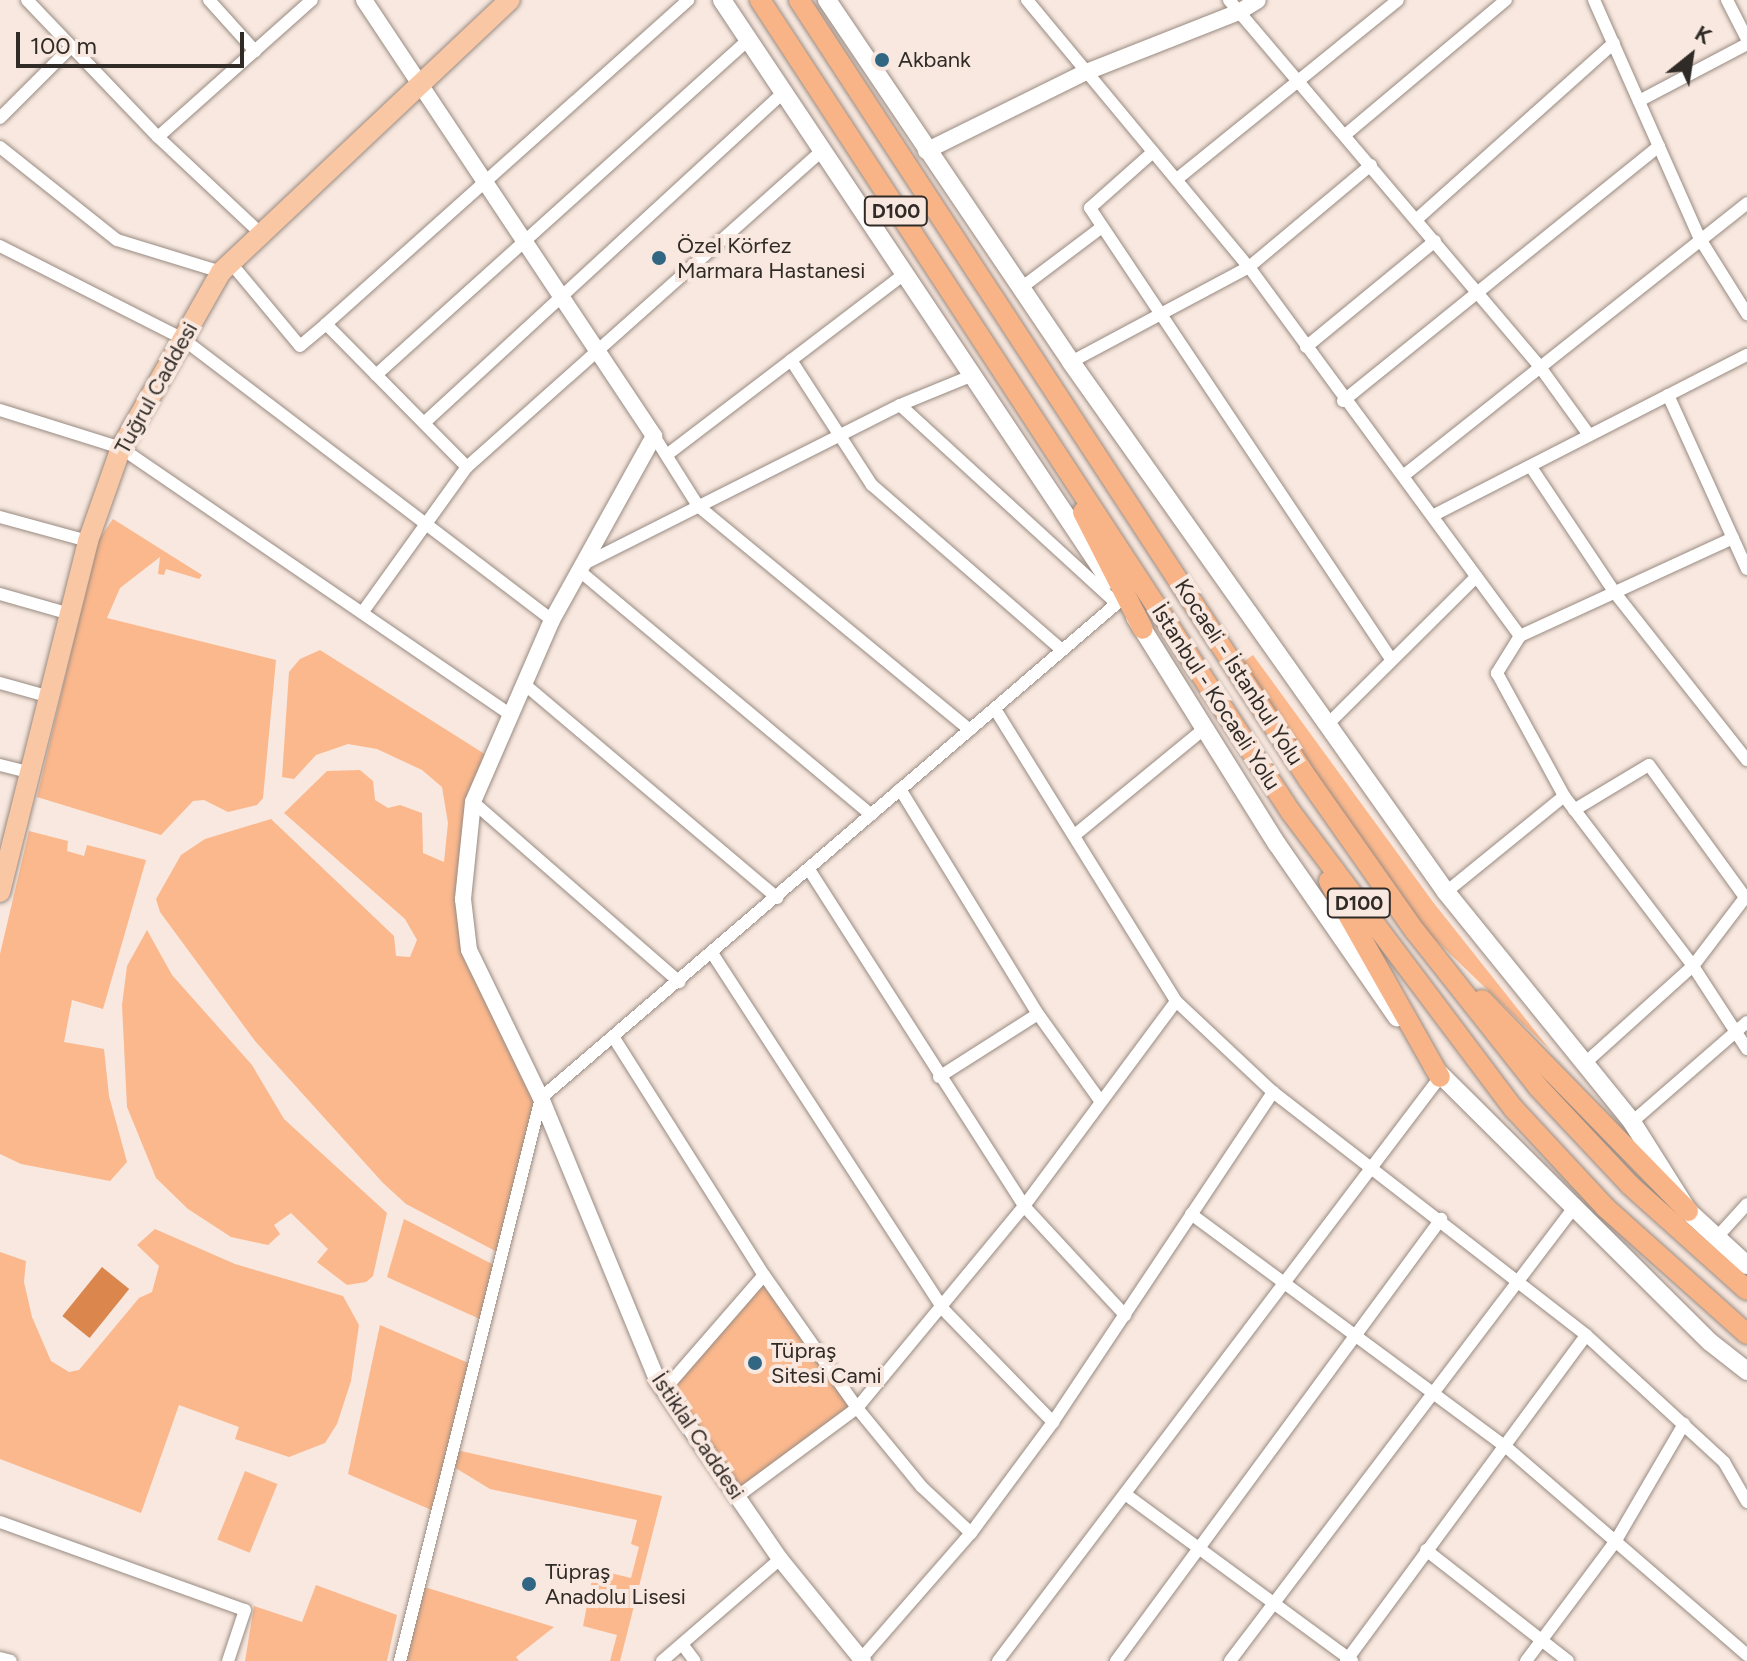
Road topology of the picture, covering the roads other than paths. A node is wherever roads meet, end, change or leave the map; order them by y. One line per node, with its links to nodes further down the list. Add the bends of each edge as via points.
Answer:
1 (27, 0): 21 (street)
2 (209, 0): 22 (street)
3 (312, 0): 22 (street)
4 (364, 0): 25 (street)
5 (510, 0): 25 (main road, Tuğrul Caddesi)
6 (688, 0): 38 (street)
7 (722, 0): 18 (main road)
8 (760, 0): 69 (highway, İstanbul - Kocaeli Yolu / D100)
9 (799, 0): 121 (highway, Kocaeli - İstanbul Yolu / D100, via 1308,779)
10 (827, 0): 33 (main road)
11 (1027, 0): 23 (street)
12 (1258, 0): 17 (street)
13 (1398, 0): 24 (street)
14 (1506, 0): 29 (street)
15 (1727, 0): 19 (street)
16 (1599, 1): 20 (street)
17 (1234, 6): 23 (street); 24 (street)
18 (748, 40): 26 (main road); 45 (street)
19 (1747, 42): 27 (street)
20 (1614, 43): 27 (street); 40 (street)
21 (70, 48): 28 (street); 30 (street)
22 (255, 51): 30 (street)
23 (1084, 73): 33 (street); 35 (street)
24 (1297, 80): 29 (street); 37 (street)
25 (418, 84): 38 (street); 42 (main road, Tuğrul Caddesi)
26 (783, 93): 34 (main road); 52 (street)
27 (1639, 101): 31 (street)
28 (0, 118)
29 (1345, 135): 36 (street)
30 (158, 137): 42 (street)
31 (1659, 146): 43 (street); 51 (street)
32 (0, 147): 47 (street, via 117,240)
33 (926, 151): 50 (main road)
34 (820, 152): 49 (main road); 58 (street)
35 (1153, 152): 37 (street); 41 (street, via 1090,208)
36 (1371, 165): 40 (street); 48 (street)
37 (1177, 179): 48 (street)
38 (485, 185): 45 (street); 55 (street)
39 (1747, 203): 43 (street)
40 (1417, 219): 44 (street)
41 (1102, 227): 50 (street); 54 (street)
42 (259, 232): 47 (main road, Tuğrul Caddesi)
43 (1700, 239): 53 (street); 62 (street)
44 (1435, 241): 51 (street); 57 (street)
45 (524, 242): 52 (street); 63 (street)
46 (0, 246): 56 (street)
47 (225, 267): 55 (street, via 300,346); 56 (main road, Tuğrul Caddesi)
48 (1249, 267): 54 (street); 57 (street)
49 (904, 274): 60 (street); 64 (main road)
50 (1021, 288): 61 (main road)
51 (1479, 293): 62 (street); 66 (street)
52 (560, 297): 58 (street); 70 (street)
53 (1747, 314)
54 (1160, 317): 61 (street); 97 (street)
55 (326, 324): 63 (street)
56 (183, 339): 74 (main road, Tuğrul Caddesi); 82 (street)
57 (1306, 347): 66 (street)
58 (599, 354): 73 (street); 76 (street)
59 (1747, 355): 65 (street)
60 (791, 360): 71 (street); 75 (street)
61 (1071, 362): 103 (main road)
62 (1540, 367): 72 (street); 78 (street)
63 (376, 375): 70 (street)
64 (973, 375): 67 (street); 90 (main road)
65 (1668, 395): 72 (street); 83 (street)
66 (1343, 401): 78 (street)
67 (900, 405): 71 (street); 90 (street)
68 (0, 410): 74 (street)
69 (1037, 419): 94 (highway); 113 (highway, İstanbul - Kocaeli Yolu / D100)
70 (424, 423): 76 (street)
71 (838, 435): 79 (street); 96 (street, via 872,485)
72 (1589, 435): 77 (street)
73 (654, 436): 75 (street); 85 (street, İstiklal Caddesi)
74 (121, 448): 84 (main road, Tuğrul Caddesi); 91 (street)
75 (668, 454): 79 (street)
76 (467, 467): 82 (street)
77 (1531, 467): 80 (street); 88 (street)
78 (1403, 476): 80 (street)
79 (698, 506): 85 (street); 105 (street)
80 (1434, 515): 87 (street)
81 (0, 517): 84 (street)
82 (423, 522): 91 (street); 93 (street)
83 (1733, 538): 86 (street); 88 (street)
84 (88, 541): 92 (main road, Tuğrul Caddesi)
85 (585, 567): 93 (street, İstiklal Caddesi); 114 (street)
86 (1747, 569)
87 (1476, 577): 95 (street); 97 (street)
88 (1615, 593): 95 (street); 106 (street)
89 (0, 594): 92 (street)
90 (1119, 601): 94 (main road); 96 (street)
91 (362, 613): 102 (street)
92 (70, 614): 100 (main road, Tuğrul Caddesi)
93 (552, 620): 99 (street, İstiklal Caddesi)
94 (1143, 629): 104 (main road)
95 (1520, 636): 110 (street, via 1497,673)
96 (1062, 650): 101 (street)
97 (1391, 659): 103 (street)
98 (0, 683): 100 (street)
99 (523, 683): 102 (street, İstiklal Caddesi); 120 (street)
100 (50, 697): 108 (main road, Tuğrul Caddesi)
101 (995, 709): 105 (street); 115 (street)
102 (509, 714): 111 (street, İstiklal Caddesi)
103 (1328, 724): 118 (main road)
104 (1204, 729): 115 (street); 133 (main road, via 1277,844)
105 (970, 730): 109 (street)
106 (1747, 760)
107 (0, 765): 108 (street)
108 (31, 773): 117 (main road, Tuğrul Caddesi)
109 (900, 789): 114 (street); 126 (street)
110 (1564, 796): 112 (street); 118 (street)
111 (473, 802): 124 (street); 135 (street, İstiklal Caddesi, via 463,899 469,950)
112 (1574, 810): 119 (street, via 1649,765); 123 (street)
113 (1290, 811): 133 (highway); 154 (highway, İstanbul - Kocaeli Yolu / D100, via 1514,1109 1606,1208)
114 (871, 815): 116 (street)
115 (1076, 834): 125 (street)
116 (810, 871): 120 (street); 132 (street)
117 (0, 892)
118 (1446, 892): 131 (main road)
119 (1746, 896): 123 (street)
120 (777, 898): 122 (street)
121 (1415, 931): 142 (highway); 150 (highway, Kocaeli - İstanbul Yolu / D100, via 1538,1087 1630,1185)
122 (712, 953): 124 (street); 151 (street)
123 (1693, 966): 128 (street); 131 (street)
124 (679, 982): 129 (street)
125 (1176, 1001): 134 (street); 136 (street)
126 (1038, 1014): 132 (street); 136 (street)
127 (1747, 1022): 128 (street)
128 (1736, 1033): 130 (street); 137 (street)
129 (614, 1038): 135 (street); 147 (street)
130 (1747, 1049)
131 (1584, 1064): 137 (main road)
132 (939, 1077): 140 (street)
133 (1440, 1077): 138 (street); 141 (main road)
134 (1273, 1092): 138 (street); 143 (street)
135 (541, 1098): 157 (street, İstiklal Caddesi); 181 (street)
136 (1101, 1102): 140 (street)
137 (1632, 1122): 142 (main road)
138 (1370, 1166): 144 (street); 149 (street)
139 (1747, 1204): 145 (street)
140 (1024, 1206): 151 (street); 152 (street)
141 (1575, 1206): 148 (street); 156 (main road, via 1710,1342)
142 (1688, 1211): 145 (main road)
143 (1191, 1214): 149 (street); 152 (street)
144 (1441, 1219): 148 (street); 153 (street)
145 (1718, 1236): 146 (main road)
146 (1747, 1265)
147 (764, 1275): 157 (street); 159 (street)
148 (1518, 1282): 155 (street); 158 (street)
149 (1283, 1283): 153 (street); 163 (street)
150 (1747, 1290)
151 (943, 1309): 159 (street); 160 (street)
152 (1125, 1315): 160 (street)
153 (1357, 1334): 158 (street); 169 (street)
154 (1747, 1334)
155 (1586, 1335): 161 (street); 162 (street)
156 (1747, 1371)
157 (664, 1390): 164 (street, İstiklal Caddesi)
158 (1434, 1393): 162 (street); 172 (street)
159 (857, 1408): 164 (street); 167 (street, via 922,1487)
160 (1053, 1422): 167 (street)
161 (1684, 1424): 165 (street, via 1724,1462); 168 (street)
162 (1505, 1446): 168 (street); 170 (street)
163 (1125, 1494): 169 (street); 184 (street)
164 (738, 1496): 171 (street, İstiklal Caddesi)
165 (1747, 1502)
166 (1, 1527): 180 (street, via 245,1610)
167 (971, 1533): 177 (street)
168 (1615, 1542): 173 (street); 175 (street)
169 (1201, 1549): 172 (street); 185 (street)
170 (1426, 1550): 173 (street); 178 (street)
171 (780, 1559): 174 (street); 177 (street, İstiklal Caddesi)
172 (1274, 1603): 178 (street); 186 (street)
173 (1542, 1640): 187 (street); 188 (street)
174 (682, 1644): 182 (street); 183 (street)
175 (1747, 1655)
176 (0, 1658): 179 (street)
177 (862, 1660)
178 (1349, 1660)
179 (11, 1661)
180 (228, 1661)
181 (400, 1661)
182 (662, 1661)
183 (695, 1661)
184 (998, 1661)
185 (1116, 1661)
186 (1230, 1661)
187 (1526, 1661)
188 (1568, 1661)

